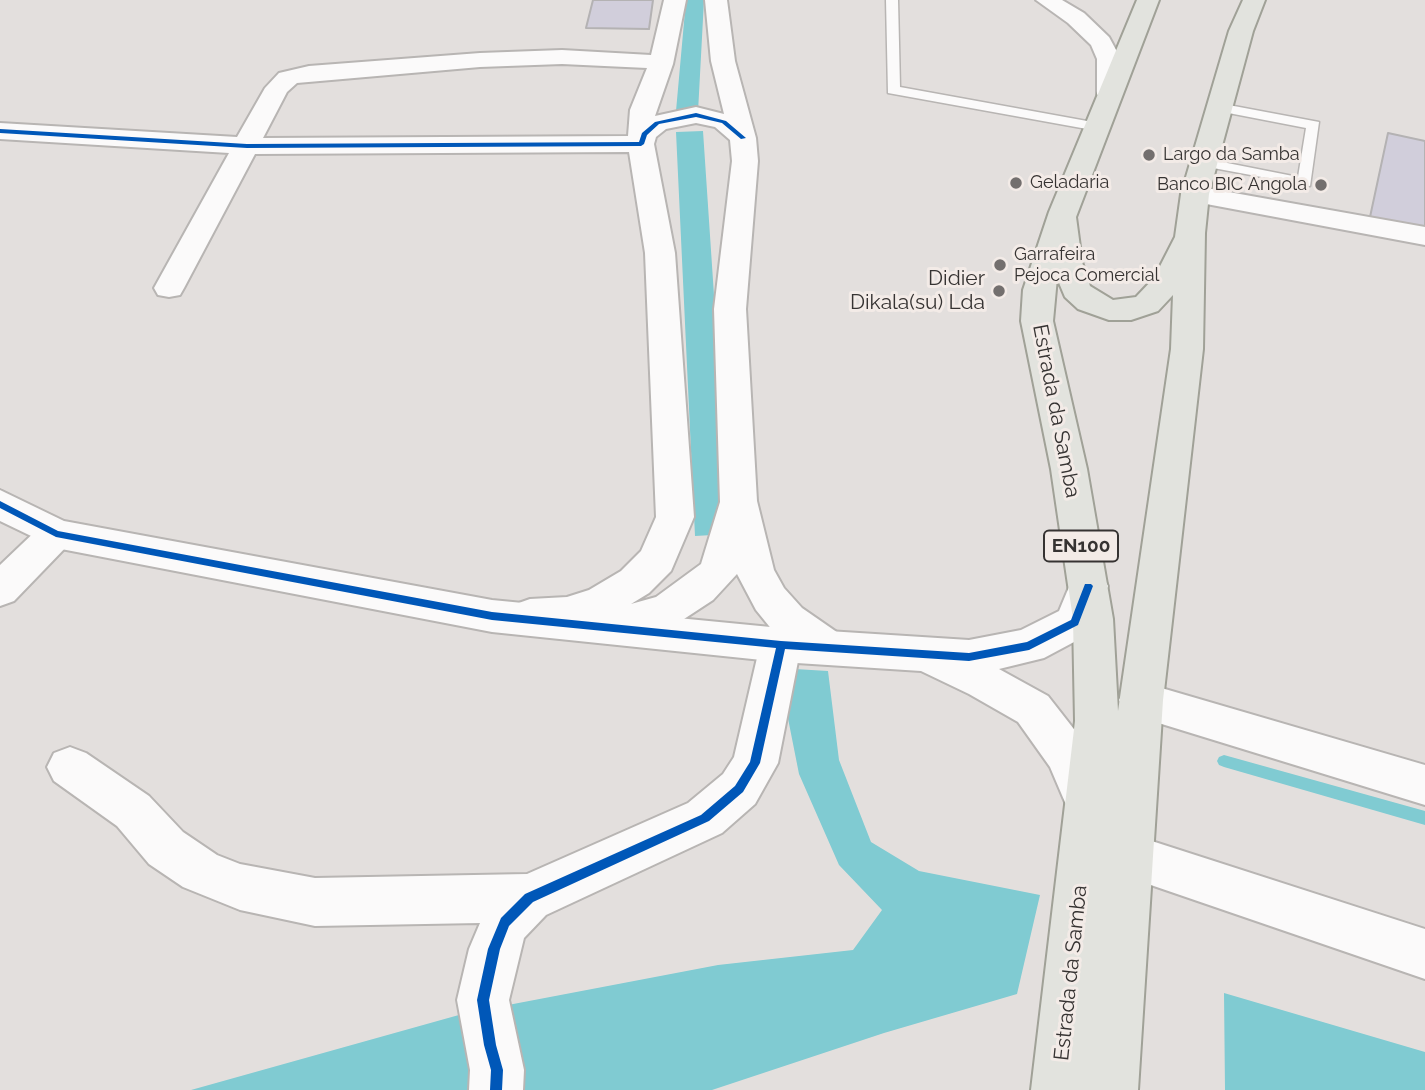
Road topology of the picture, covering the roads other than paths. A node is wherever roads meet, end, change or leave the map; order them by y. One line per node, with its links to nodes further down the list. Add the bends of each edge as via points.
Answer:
1 (675, 0): 7 (street)
2 (716, 0): 12 (street, via 728,89)
3 (892, 0): 10 (lane, via 893,90)
4 (1047, 0): 8 (street, via 1076,18 1101,42 1109,60)
5 (1148, 0): 8 (main road, Estrada da Samba / EN100)
6 (1254, 0): 9 (main road, Estrada da Samba / EN100)
7 (661, 64): 13 (street, via 643,110); 14 (street, via 562,57 309,72 282,83)
8 (1109, 94): 10 (main road, Estrada da Samba / EN100)
9 (1218, 107): 15 (main road, Estrada da Samba / EN100); 15 (lane, via 1314,125 1305,183)
10 (1098, 127): 17 (main road, Estrada da Samba / EN100)
11 (0, 131): 14 (street)
12 (743, 138): 13 (street, via 724,122 681,116 657,122); 21 (street, via 730,309)
13 (641, 144): 14 (street); 26 (street, via 660,253 675,517 657,560 635,582 602,602 567,613)
14 (247, 146): 20 (street)
15 (1202, 162): 16 (main road, Estrada da Samba / EN100)
16 (1195, 194): 18 (main road, Estrada da Samba / EN100); 19 (street)
17 (1063, 212): 18 (main road, via 1067,262 1076,290 1089,302 1109,310 1147,304 1168,282); 24 (main road, Estrada da Samba / EN100, via 1038,289 1037,321)
18 (1190, 233): 31 (main road, Estrada da Samba / EN100, via 1187,349)
19 (1425, 236)
20 (169, 288)
21 (738, 501): 27 (street, via 718,572 699,589 670,607 635,620); 29 (street, via 755,570 770,599 788,620)
22 (0, 504): 23 (street)
23 (56, 534): 25 (street); 26 (street)
24 (1088, 586): 30 (street, via 1075,622 1029,646 969,657); 34 (main road, Estrada da Samba / EN100, via 1097,721)
25 (0, 590)
26 (492, 616): 27 (street)
27 (594, 625): 28 (street)
28 (781, 645): 29 (street); 36 (street, via 755,762 739,789 705,818)
29 (826, 647): 30 (street)
30 (912, 652): 34 (street, via 984,681 1033,709 1068,756)
31 (1141, 700): 33 (street); 35 (main road, Estrada da Samba / EN100)
32 (70, 767): 36 (street, via 133,811 166,848 200,871 240,887 316,902)
33 (1425, 785)
34 (1089, 806): 35 (main road, Estrada da Samba / EN100)
35 (1113, 882): 37 (street); 39 (main road, Estrada da Samba / EN100); 40 (main road, Estrada da Samba / EN100, via 1065,1031)
36 (529, 898): 38 (street, via 505,922 494,949)
37 (1425, 954)
38 (492, 1051)
39 (1113, 1069)
40 (1058, 1090)

